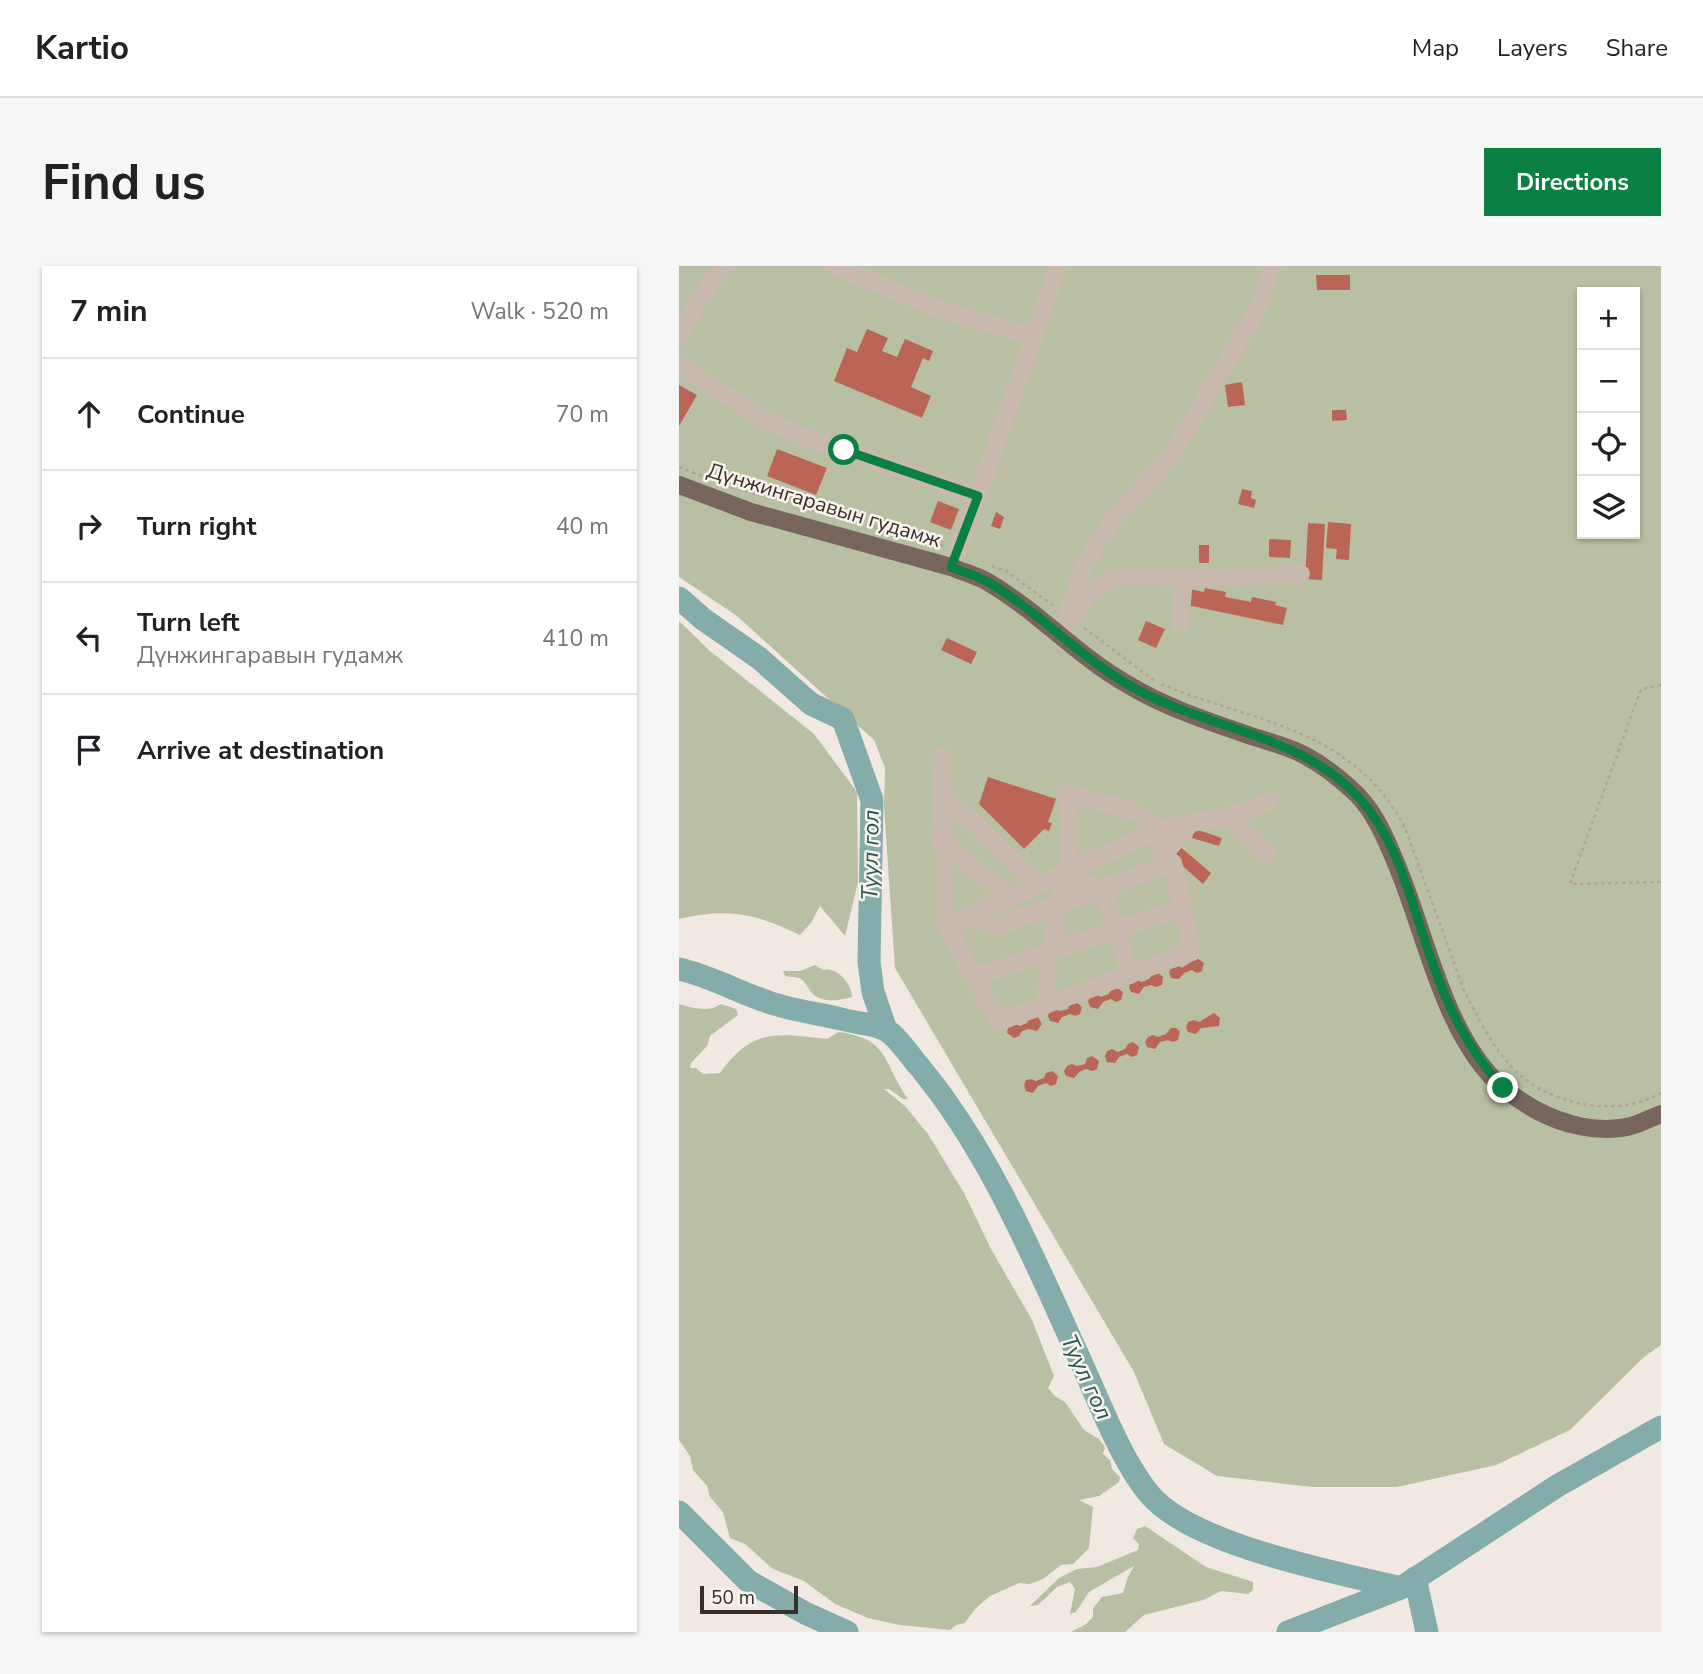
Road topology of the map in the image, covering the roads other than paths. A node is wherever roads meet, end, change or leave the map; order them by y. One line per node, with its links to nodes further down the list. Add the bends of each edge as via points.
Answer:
1 (726, 266): 5 (street, via 708,286)
2 (833, 266): 6 (street, via 939,309)
3 (1058, 266): 6 (street)
4 (1274, 266): 13 (street, via 1261,304 1173,453 1112,522 1084,565)
5 (679, 335)
6 (1035, 337): 9 (street)
7 (679, 364): 9 (street, via 771,423)
8 (679, 485): 10 (main road, Дүнжингаравын гудамж, via 751,512)
9 (978, 496): 10 (street)
10 (955, 559): 15 (main road, Дүнжингаравын гудамж)
11 (1301, 574): 12 (street)
12 (1184, 578): 13 (street, via 1115,576 1089,594); 14 (street)
13 (1069, 617): 15 (street)
14 (1180, 625)
15 (1061, 634): 39 (main road, Дүнжингаравын гудамж, via 1127,685 1168,705 1303,754 1354,791 1374,817 1408,888 1454,1017 1485,1069 1503,1088 1570,1125 1631,1126)
16 (943, 756): 17 (street)
17 (942, 797): 19 (street); 23 (street)
18 (1269, 801): 20 (street)
19 (966, 810): 23 (street); 27 (street)
20 (1226, 815): 21 (street); 24 (street)
21 (1192, 822): 22 (street); 25 (street)
22 (1158, 830): 25 (street); 26 (street); 26 (street, via 1156,823 1142,815 1065,793 1070,813)
23 (941, 836): 29 (street); 33 (street)
24 (1267, 854)
25 (1170, 857): 28 (street); 31 (street)
26 (1066, 872): 27 (street); 28 (street); 30 (street)
27 (1038, 884): 29 (street)
28 (1102, 890): 30 (street); 34 (street)
29 (1010, 898): 32 (street)
30 (1058, 906): 32 (street, via 993,928); 35 (street)
31 (1184, 907): 34 (street); 36 (street, via 1192,952)
32 (971, 915): 33 (street)
33 (947, 927): 37 (street)
34 (1117, 930): 35 (street); 36 (street)
35 (1049, 953): 37 (street); 38 (street)
36 (1130, 975): 38 (street)
37 (974, 977): 38 (street, via 998,1022)
38 (1046, 1004)
39 (1661, 1114)

